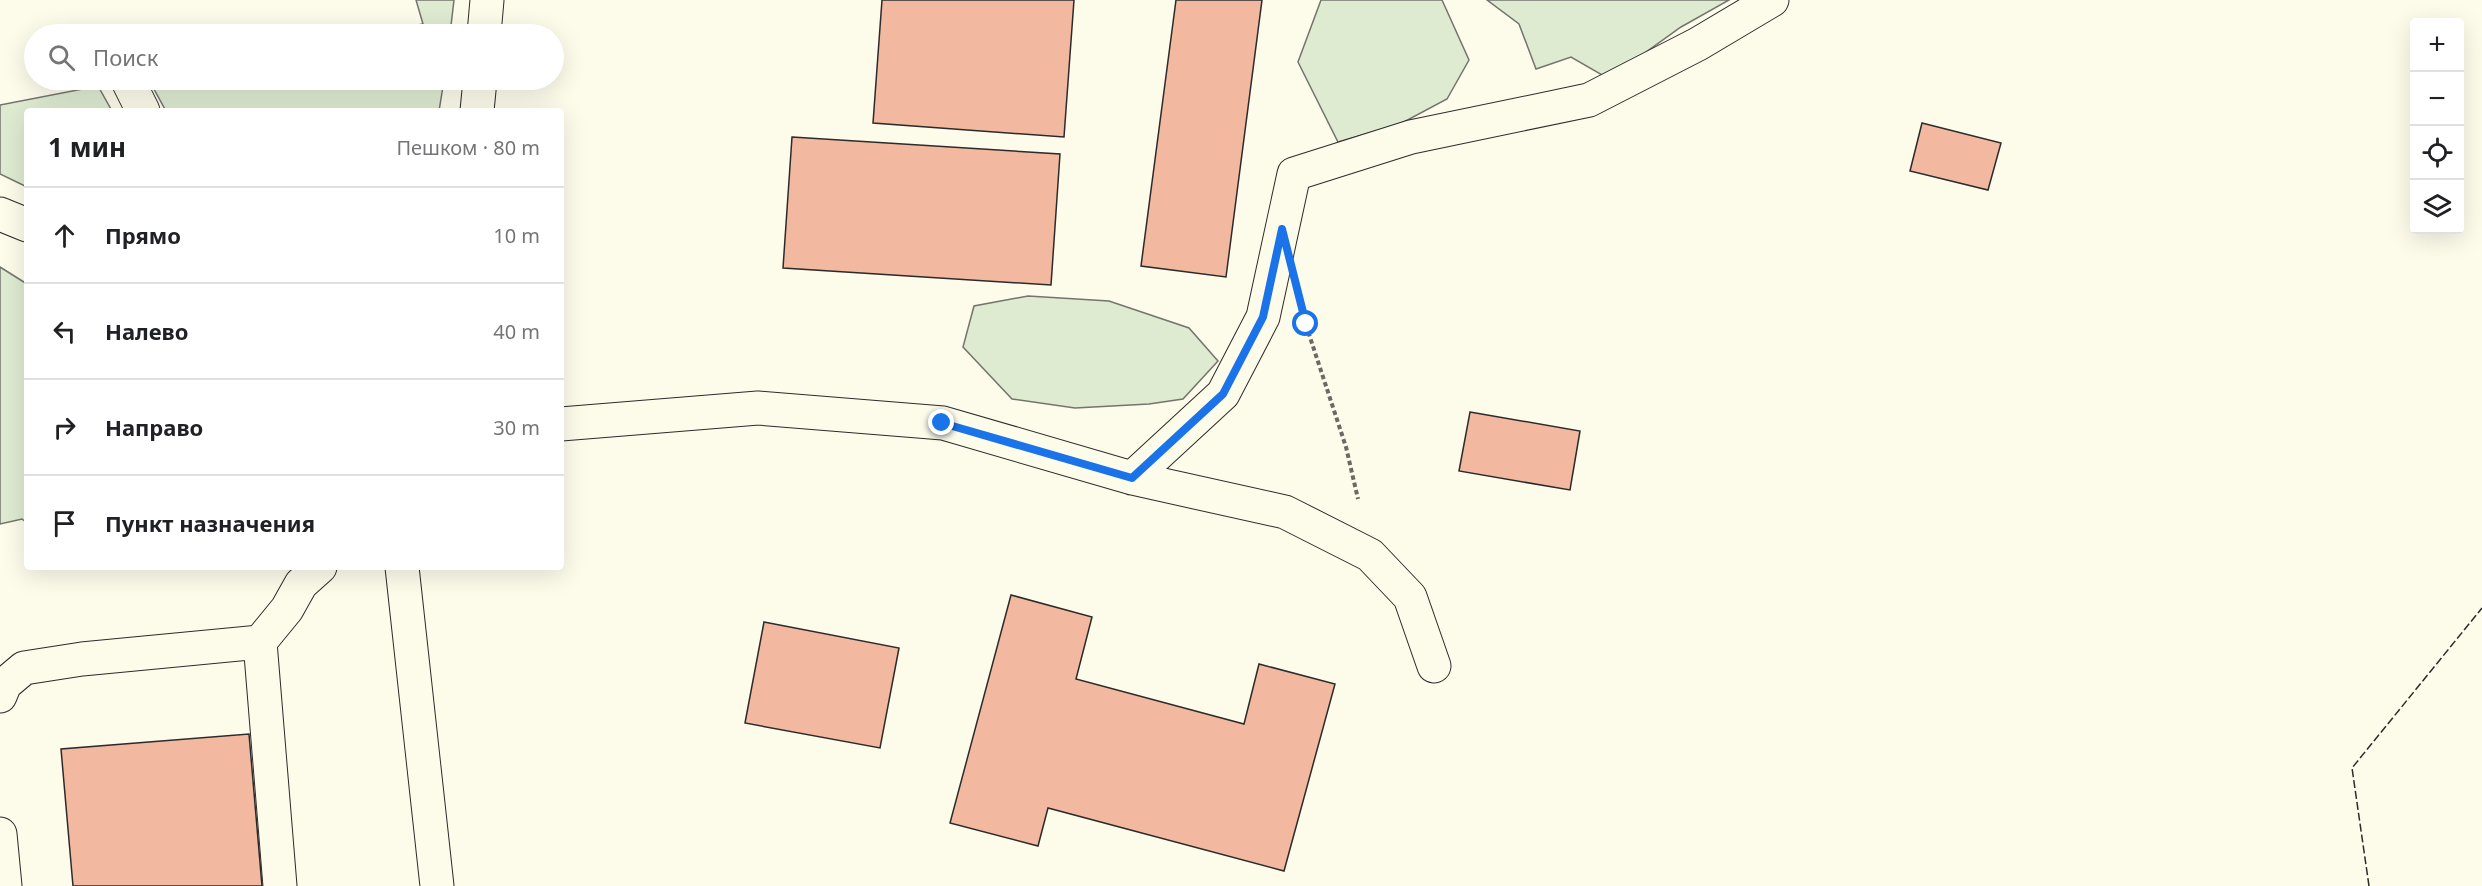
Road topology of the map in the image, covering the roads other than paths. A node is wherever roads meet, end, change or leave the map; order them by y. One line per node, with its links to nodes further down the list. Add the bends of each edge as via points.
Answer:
1 (487, 0): 3 (lane)
2 (1772, 0): 11 (lane, via 1698,44 1589,100 1411,137 1294,174 1263,317 1223,394)
3 (485, 24)
4 (132, 90): 6 (lane)
5 (479, 90): 7 (lane)
6 (142, 108)
7 (477, 108)
8 (0, 214): 9 (lane)
9 (24, 224)
10 (564, 424): 11 (lane, via 758,408 942,423)
11 (1132, 478): 15 (lane, via 1285,512 1370,555 1410,597)
12 (317, 570): 14 (lane, via 301,584)
13 (402, 570): 20 (lane)
14 (260, 642): 16 (lane, via 82,658 24,668 5,684); 19 (lane)
15 (1434, 666)
16 (0, 696)
17 (0, 834): 18 (lane)
18 (5, 886)
19 (280, 886)
20 (437, 886)

